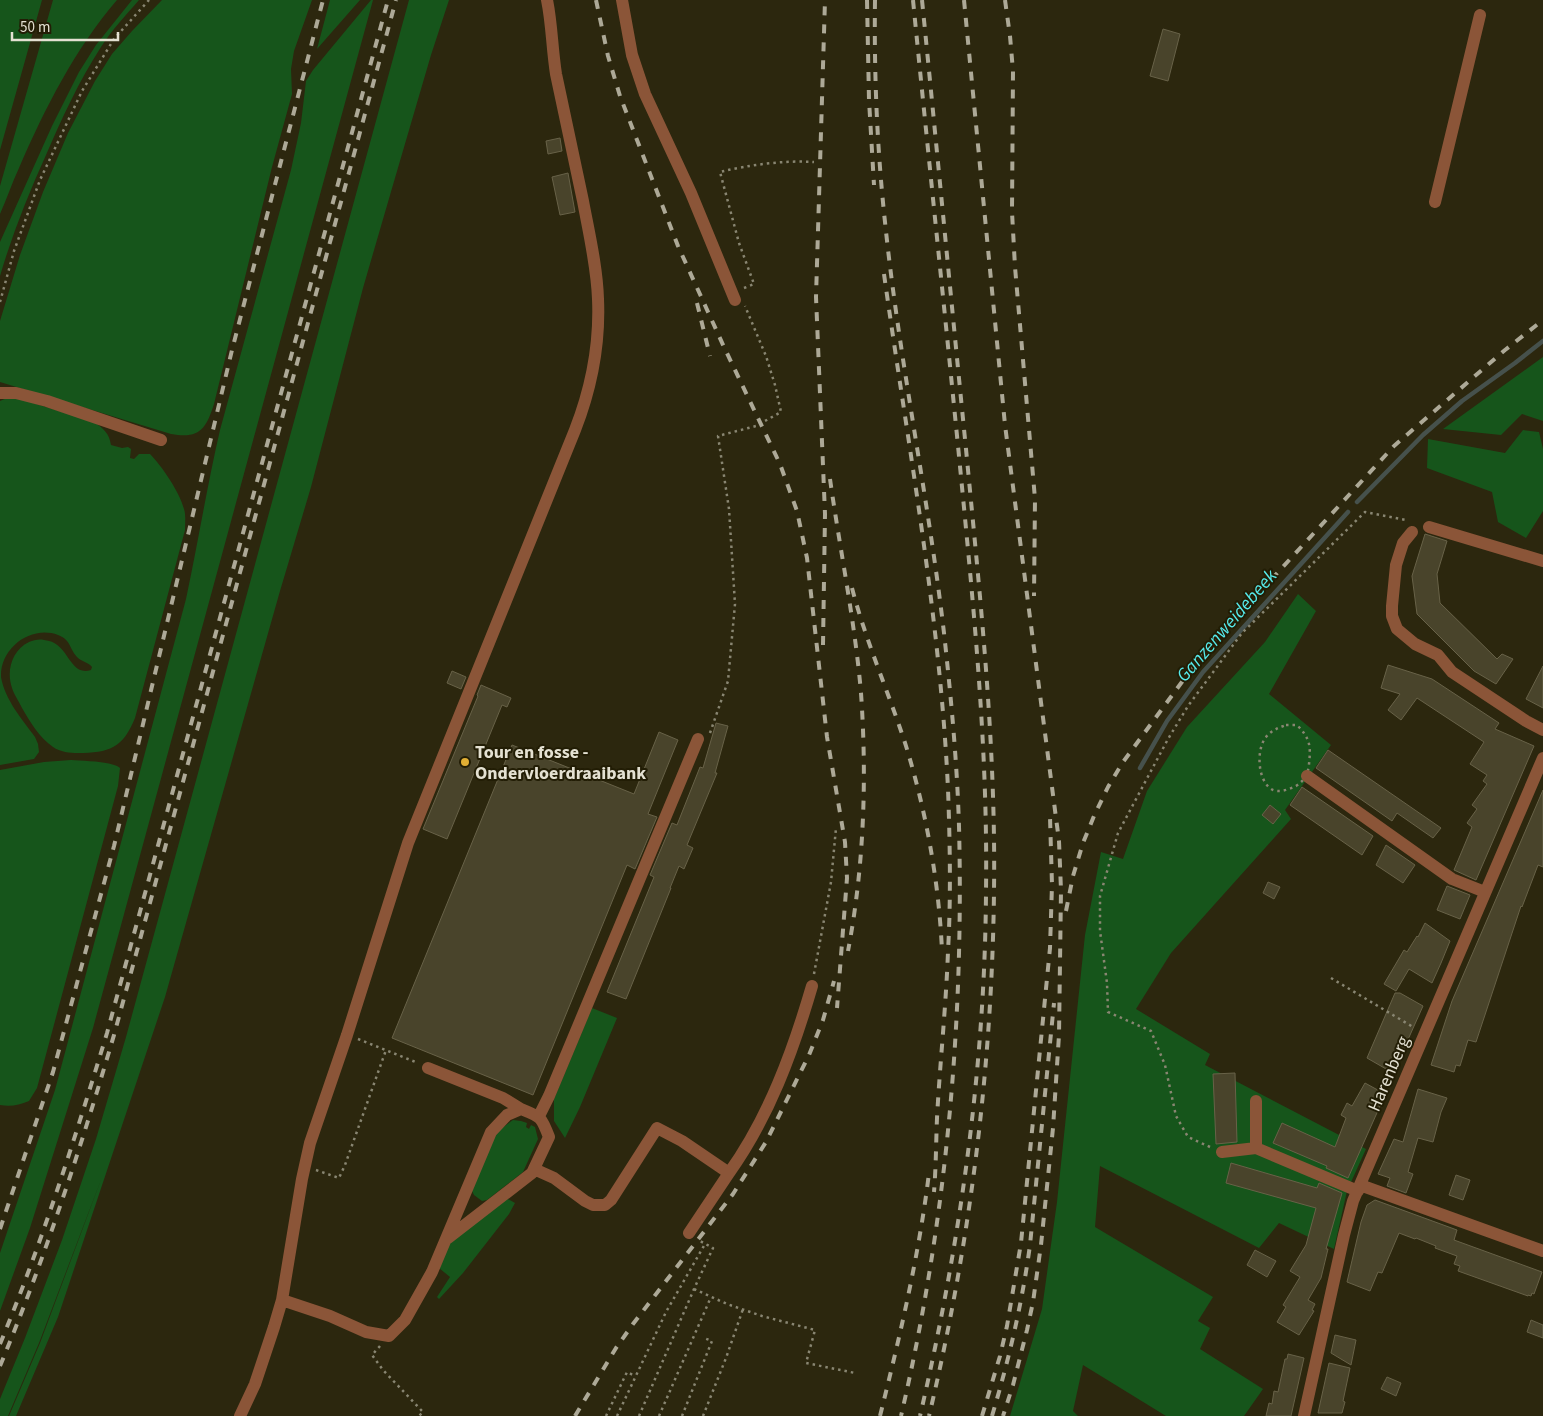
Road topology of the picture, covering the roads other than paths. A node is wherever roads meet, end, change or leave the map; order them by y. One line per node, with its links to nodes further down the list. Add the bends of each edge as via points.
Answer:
1 (546, 0): 29 (street, via 556,74 595,271 598,325 591,379 575,430 408,843 310,1143)
2 (622, 0): 5 (street, via 632,55 645,94)
3 (1480, 15): 4 (street)
4 (1435, 202)
5 (738, 296)
6 (0, 393): 7 (street, via 16,393 47,401)
7 (161, 440)
8 (1430, 526): 10 (street)
9 (1412, 532): 11 (street, via 1403,543 1396,565 1392,616 1397,629 1415,644 1438,655 1452,672)
10 (1543, 561)
11 (1543, 730)
12 (698, 739): 20 (street)
13 (1543, 758): 15 (street, Harenberg)
14 (1307, 776): 15 (street, via 1452,879)
15 (1485, 892): 25 (street, Harenberg)
16 (812, 986): 24 (street, via 768,1107)
17 (428, 1068): 19 (street, via 503,1098)
18 (1256, 1101): 21 (street)
19 (521, 1109): 20 (street); 27 (street, via 507,1115 491,1132)
20 (539, 1116): 23 (street, via 549,1137)
21 (1256, 1148): 22 (street); 25 (street)
22 (1222, 1152)
23 (534, 1169): 24 (street, via 554,1178 589,1203 596,1206 605,1204 611,1200 657,1128); 27 (street)
24 (730, 1173): 26 (street)
25 (1359, 1188): 28 (street); 31 (street, Harenberg, via 1344,1235)
26 (690, 1233)
27 (448, 1238): 29 (street, via 405,1320 389,1336 366,1332)
28 (1543, 1251)
29 (282, 1300): 30 (street, via 255,1384)
30 (240, 1416)
31 (1304, 1416)

